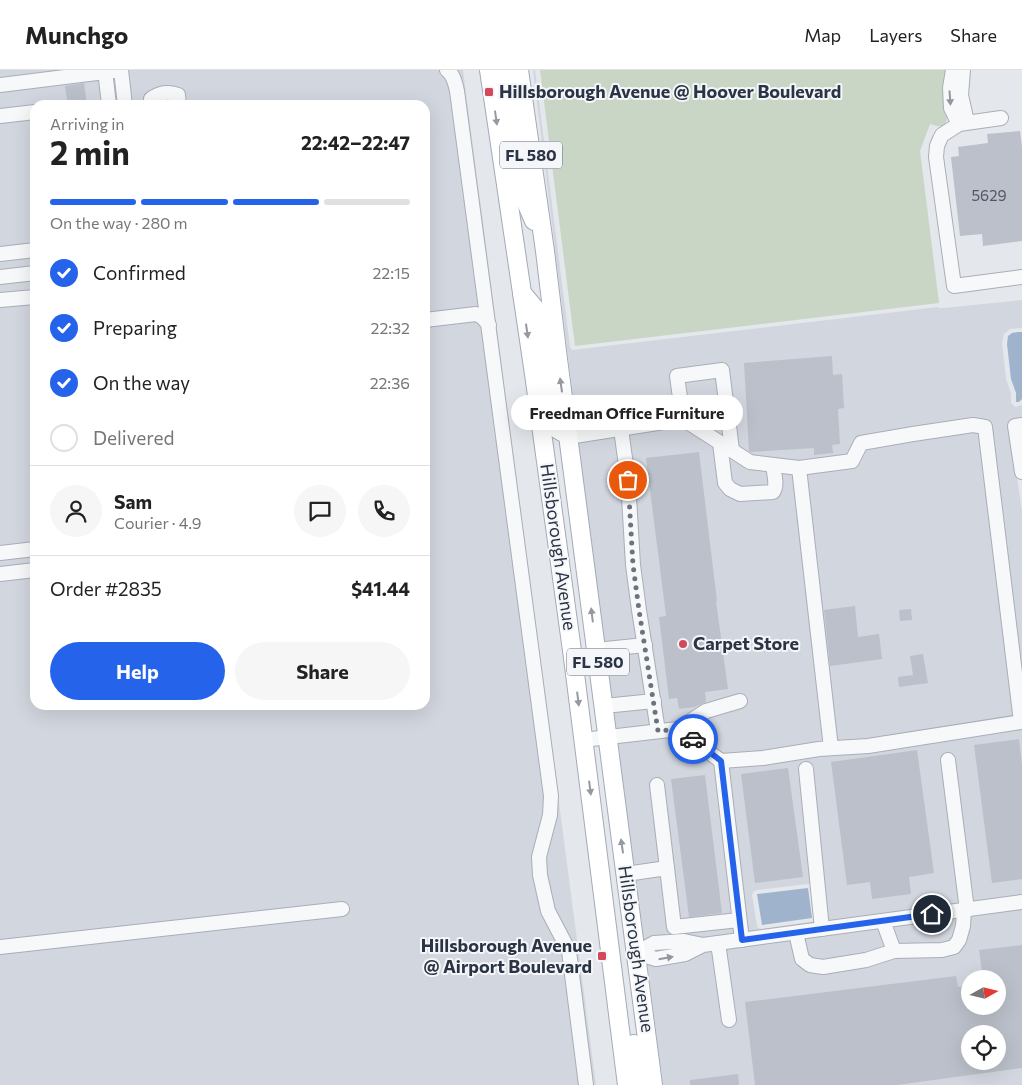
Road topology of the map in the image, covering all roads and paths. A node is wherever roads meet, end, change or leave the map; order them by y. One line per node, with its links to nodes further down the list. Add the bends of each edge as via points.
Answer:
1 (121, 70): 8 (street); 11 (street)
2 (447, 70): 28 (street, via 455,80 457,91)
3 (489, 70): 24 (main road, Hillsborough Avenue / FL 580, one-way to 24)
4 (505, 70): 18 (main road, via 522,194)
5 (519, 70): 18 (main road, Hillsborough Avenue / FL 580)
6 (953, 70): 17 (street, one-way to 17, via 951,108)
7 (963, 70): 17 (street)
8 (105, 71): 9 (street); 10 (street)
9 (0, 85)
10 (108, 100)
11 (124, 100)
12 (151, 100): 13 (street, via 168,92 178,95)
13 (179, 100)
14 (30, 113): 15 (street)
15 (0, 116)
16 (1001, 118): 17 (street)
17 (963, 123): 23 (street, via 942,135 936,157 954,286)
18 (543, 239): 32 (main road, Hillsborough Avenue / FL 580, one-way to 18)
19 (30, 251): 20 (street)
20 (0, 254)
21 (30, 274): 22 (street)
22 (0, 277)
23 (1022, 277)
24 (522, 293): 32 (main road, via 539,313 551,405 557,429); 49 (main road, Hillsborough Avenue / FL 580, one-way to 49)
25 (30, 297): 26 (street)
26 (0, 300)
27 (430, 319): 28 (street, via 476,314)
28 (489, 324): 71 (street, via 551,796 550,815 539,857 540,876 548,912 569,951)
29 (683, 419): 31 (street); 33 (street); 33 (street, via 677,376 722,370)
30 (1019, 426): 36 (street)
31 (621, 429): 32 (street); 41 (street, via 633,565)
32 (568, 437): 42 (main road, Hillsborough Avenue / FL 580, one-way to 32)
33 (726, 447): 34 (street, via 750,462); 34 (street, via 726,482 730,489 740,494 773,492 776,486)
34 (773, 466): 35 (street)
35 (799, 468): 50 (street); 50 (street, via 852,461 861,443 973,425 985,427 1021,722 868,746)
36 (1022, 472)
37 (30, 550): 38 (street)
38 (0, 553)
39 (30, 571): 40 (street)
40 (0, 574)
41 (645, 645): 42 (street); 43 (street)
42 (596, 650): 45 (main road, Hillsborough Avenue / FL 580)
43 (654, 701): 45 (street); 47 (street)
44 (740, 701): 46 (street, via 706,711)
45 (604, 706): 48 (main road, Hillsborough Avenue / FL 580)
46 (678, 729): 47 (street); 52 (street)
47 (658, 731): 48 (street)
48 (608, 737): 49 (street); 56 (main road, Hillsborough Avenue / FL 580, one-way to 48)
49 (583, 740): 64 (main road, Hillsborough Avenue / FL 580, one-way to 64)
50 (831, 748): 52 (street)
51 (948, 760): 59 (street)
52 (721, 761): 60 (street)
53 (806, 769): 62 (street)
54 (657, 785): 55 (street)
55 (667, 868): 56 (street); 60 (street, via 674,927)
56 (626, 874): 69 (main road, Hillsborough Avenue / FL 580)
57 (1022, 902): 59 (street)
58 (342, 910): 67 (street)
59 (966, 910): 61 (street); 68 (street, via 959,940 954,947)
60 (739, 920): 65 (street)
61 (883, 921): 62 (street); 68 (street)
62 (822, 929): 63 (street)
63 (796, 933): 65 (street); 68 (street, via 802,959 810,965 822,967 866,960)
64 (609, 939): 72 (main road, Hillsborough Avenue / FL 580); 73 (main road, via 623,959)
65 (742, 940): 66 (street)
66 (718, 943): 69 (street, via 654,943); 70 (street)
67 (0, 947)
68 (894, 951)
69 (636, 952): 74 (main road, Hillsborough Avenue / FL 580)
70 (729, 1020)
71 (586, 1085)
72 (627, 1085)
73 (642, 1085)
74 (654, 1085)

